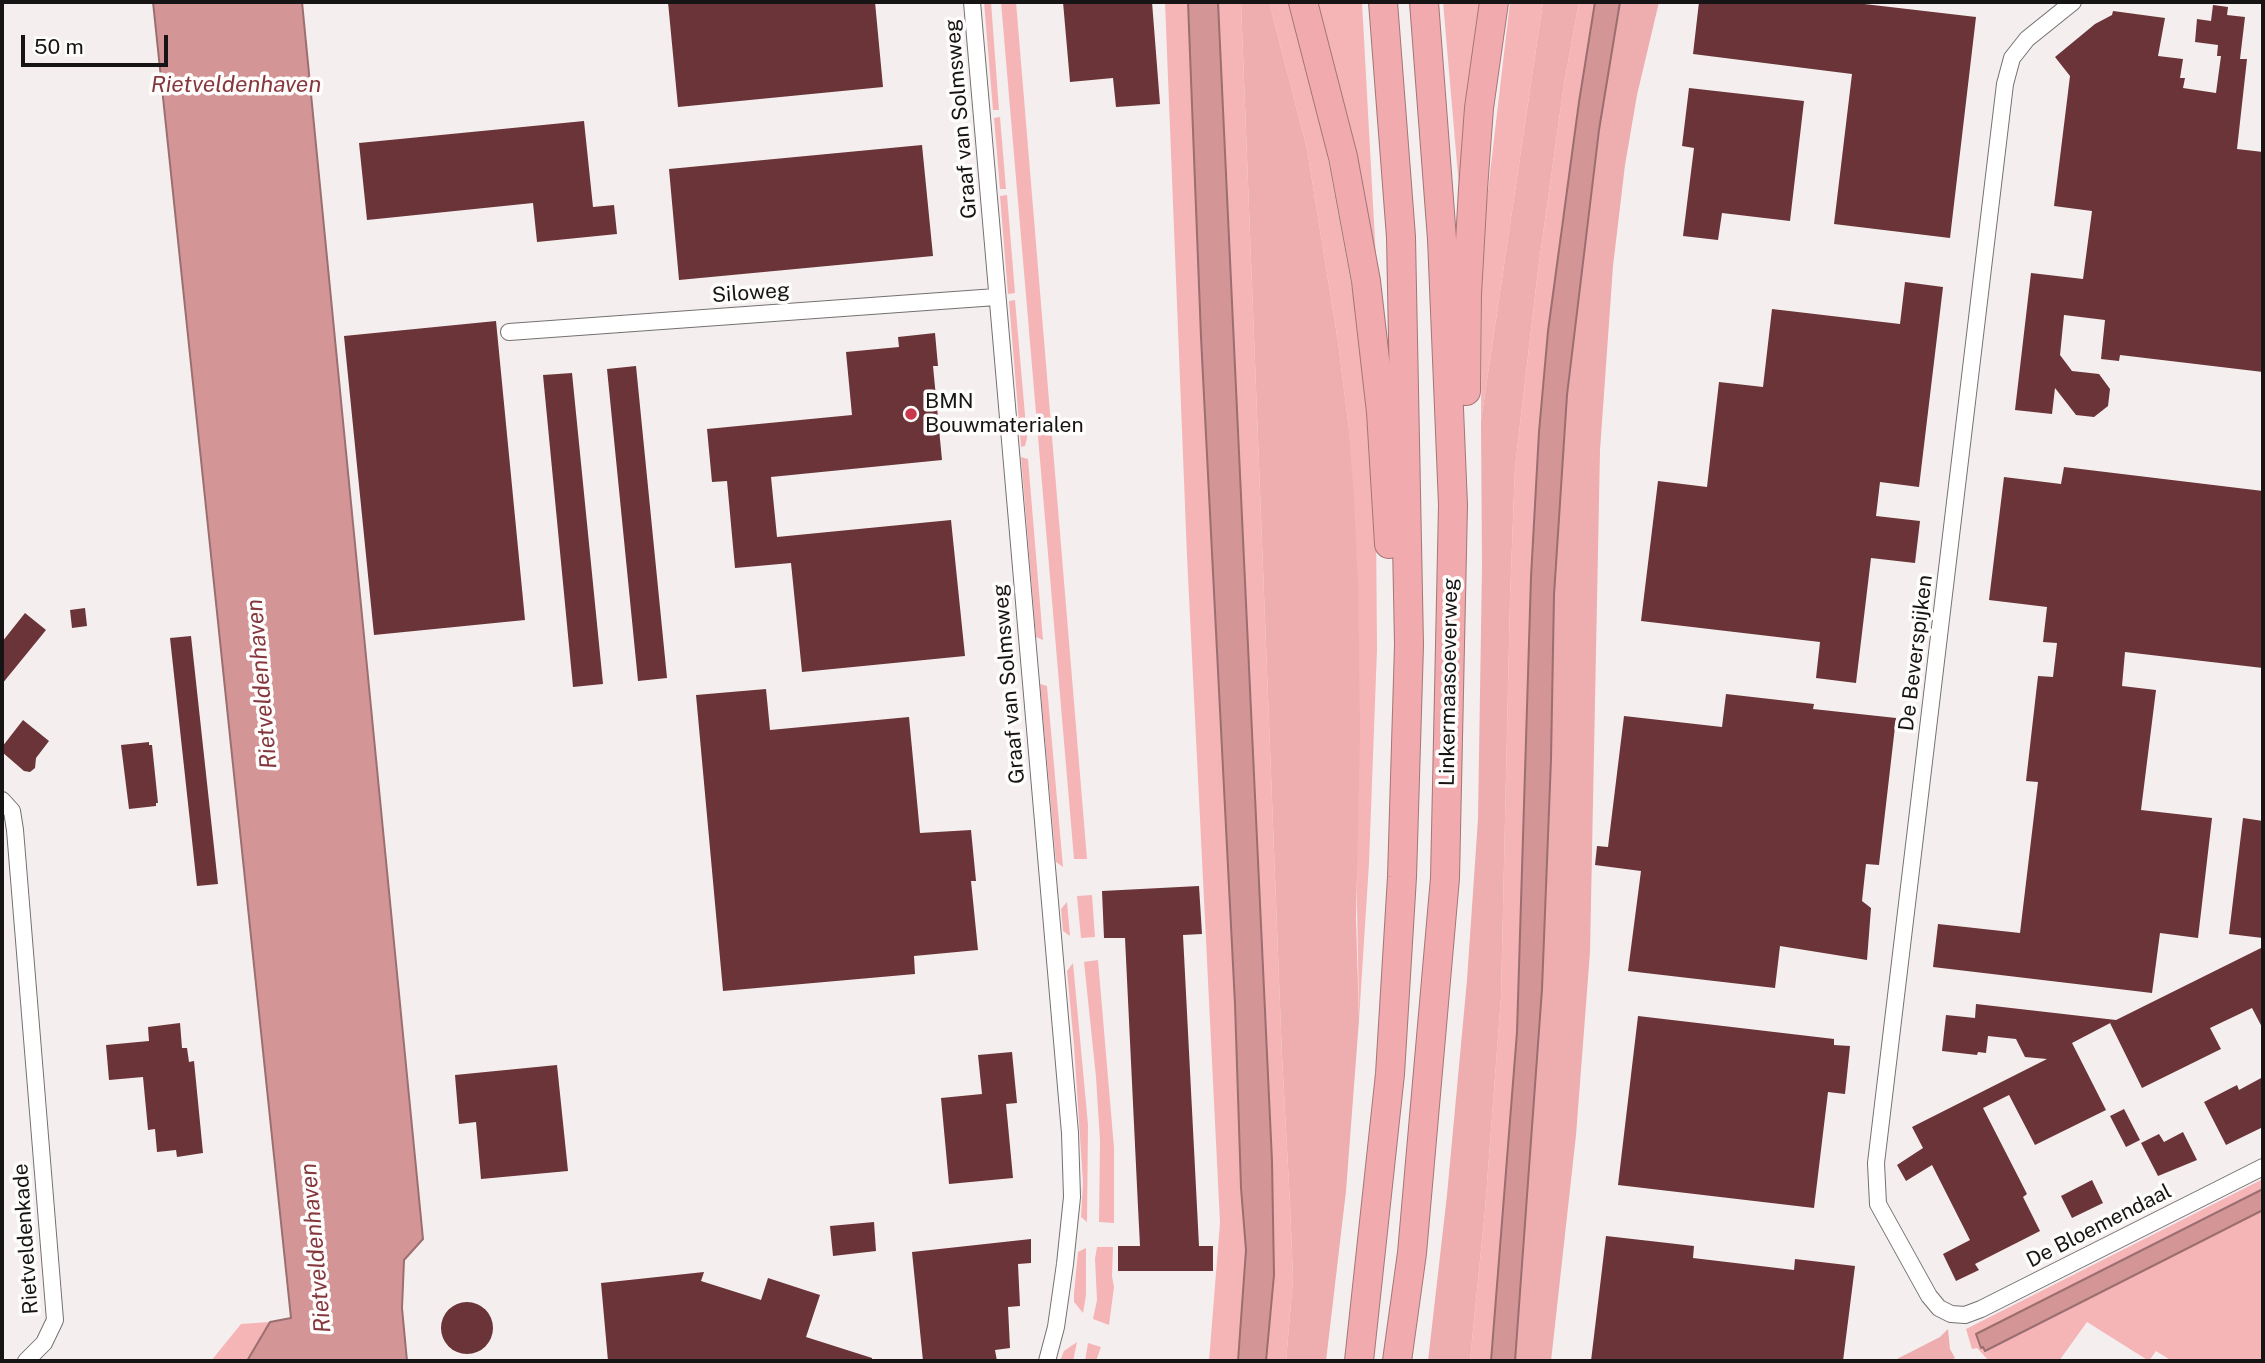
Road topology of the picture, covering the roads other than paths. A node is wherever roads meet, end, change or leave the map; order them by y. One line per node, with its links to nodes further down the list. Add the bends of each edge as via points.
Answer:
1 (972, 2): 7 (street, Graaf van Solmsweg)
2 (1303, 2): 10 (highway, via 1343,158 1367,281 1391,576)
3 (1383, 2): 10 (highway, Linkermaasoeverweg, via 1401,237)
4 (1424, 2): 9 (highway, Linkermaasoeverweg, via 1442,239)
5 (1494, 2): 9 (highway, via 1473,189 1466,425)
6 (2073, 2): 13 (street, De Beverspijken, via 2027,39 2012,58 2005,84 1876,1163 1878,1204 1929,1296)
7 (996, 297): 8 (street, Siloweg); 15 (street, Graaf van Solmsweg, via 1070,1133 1072,1197 1056,1327)
8 (509, 332)
9 (1453, 505): 17 (highway, Linkermaasoeverweg, via 1445,878 1412,1253)
10 (1409, 645): 16 (highway, Linkermaasoeverweg, via 1390,1074)
11 (2, 800): 14 (street, Rietveldenkade, via 12,811 15,830 55,1320 44,1343)
12 (2263, 1167): 13 (street, De Bloemendaal, via 1981,1309)
13 (1951, 1314)
14 (26, 1361)
15 (1047, 1361)
16 (1359, 1361)
17 (1397, 1361)

